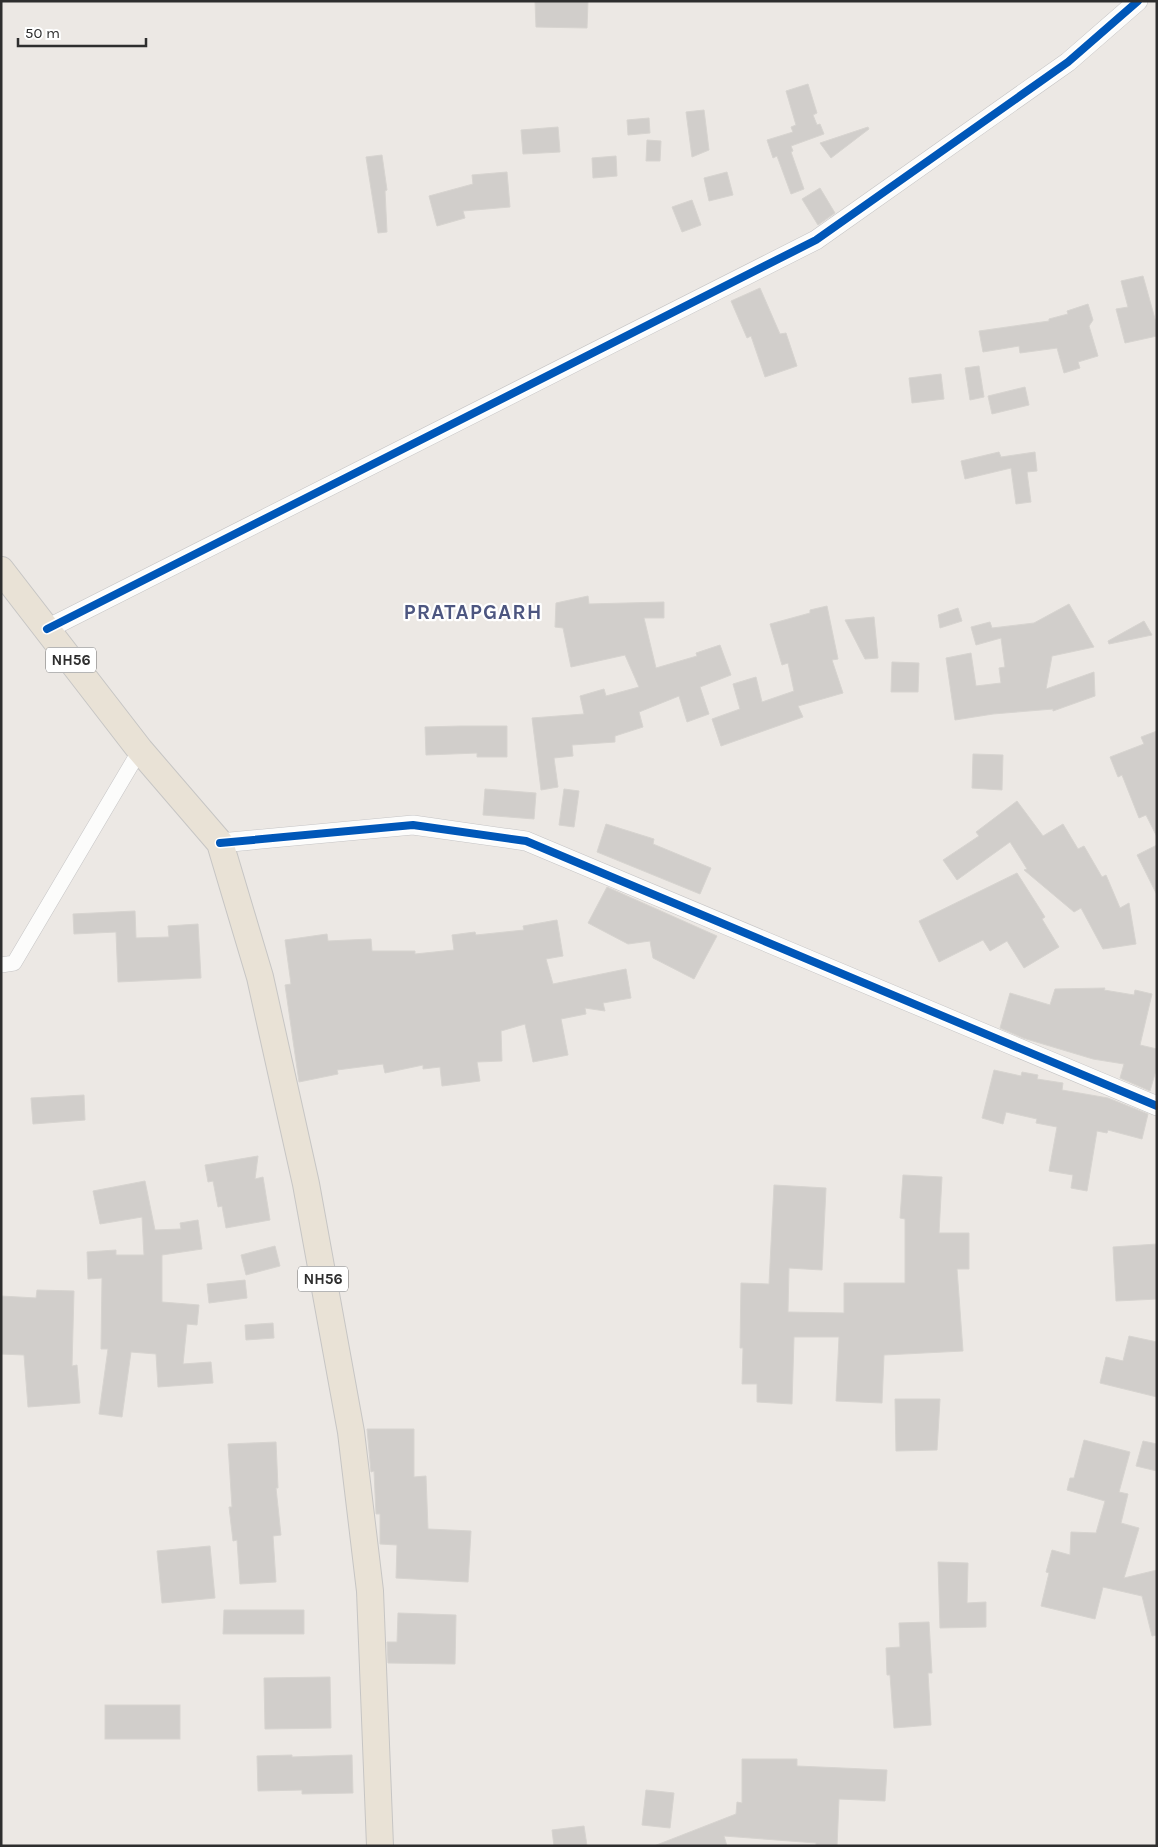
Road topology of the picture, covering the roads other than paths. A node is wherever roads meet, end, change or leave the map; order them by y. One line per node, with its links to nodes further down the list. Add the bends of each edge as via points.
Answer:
1 (1138, 1): 3 (street, via 1068,62 816,240)
2 (1, 570): 3 (highway, NH56)
3 (47, 629): 4 (highway, NH56)
4 (140, 750): 5 (highway, NH56); 6 (street, via 14,963)
5 (220, 843): 7 (street, via 412,825 526,841); 8 (highway, NH56, via 262,986 306,1184 351,1432 370,1591)
6 (1, 965)
7 (1157, 1106)
8 (380, 1846)

